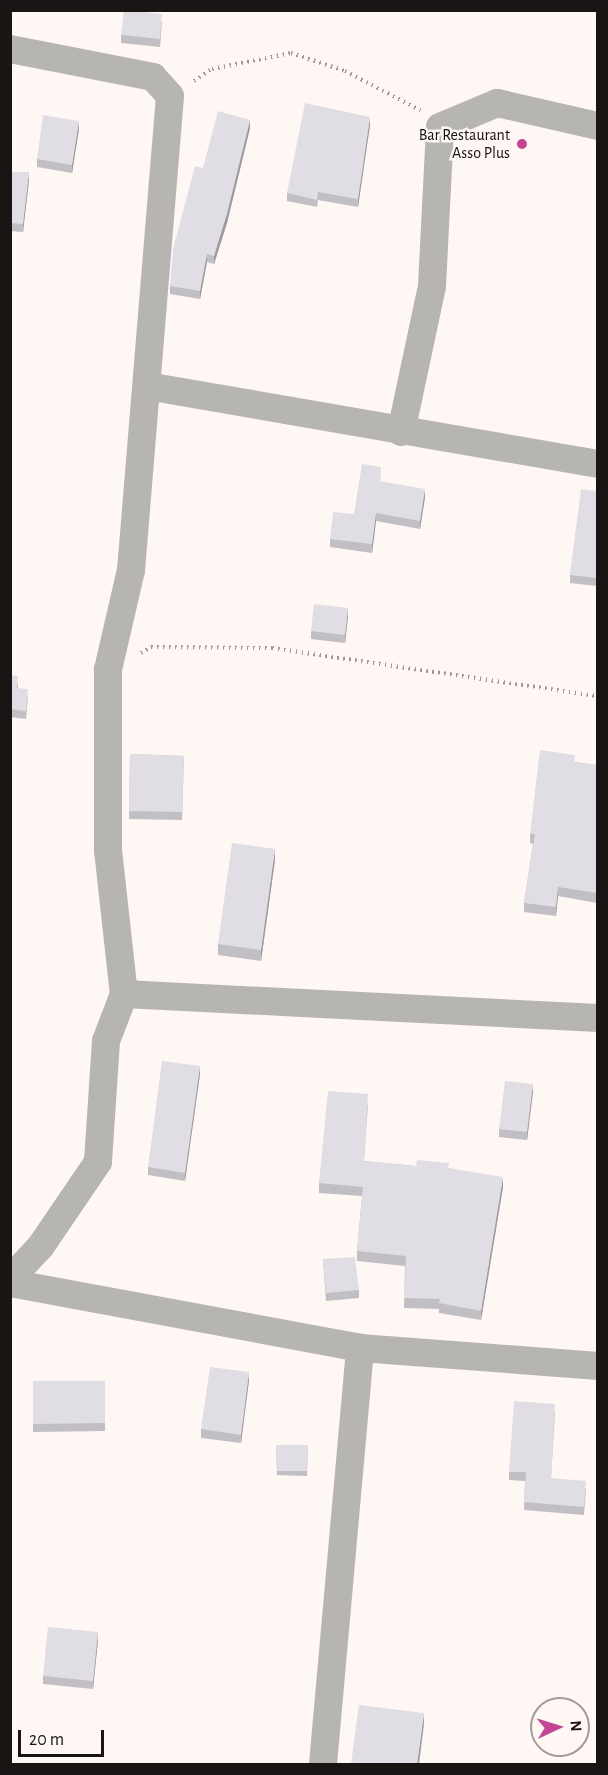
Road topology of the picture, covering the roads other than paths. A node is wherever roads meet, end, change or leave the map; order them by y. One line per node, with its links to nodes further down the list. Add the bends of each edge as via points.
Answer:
1 (10, 49): 3 (street, via 153,77 170,96)
2 (597, 126): 4 (street, via 497,103 440,127 432,286)
3 (147, 386): 4 (street); 6 (street, via 131,570 108,670 108,850)
4 (401, 432): 5 (street)
5 (597, 464)
6 (124, 994): 7 (street); 8 (street, via 106,1041 98,1162 41,1246)
7 (597, 1018)
8 (10, 1281): 9 (street)
9 (360, 1348): 10 (street); 11 (street)
10 (597, 1366)
11 (322, 1764)

